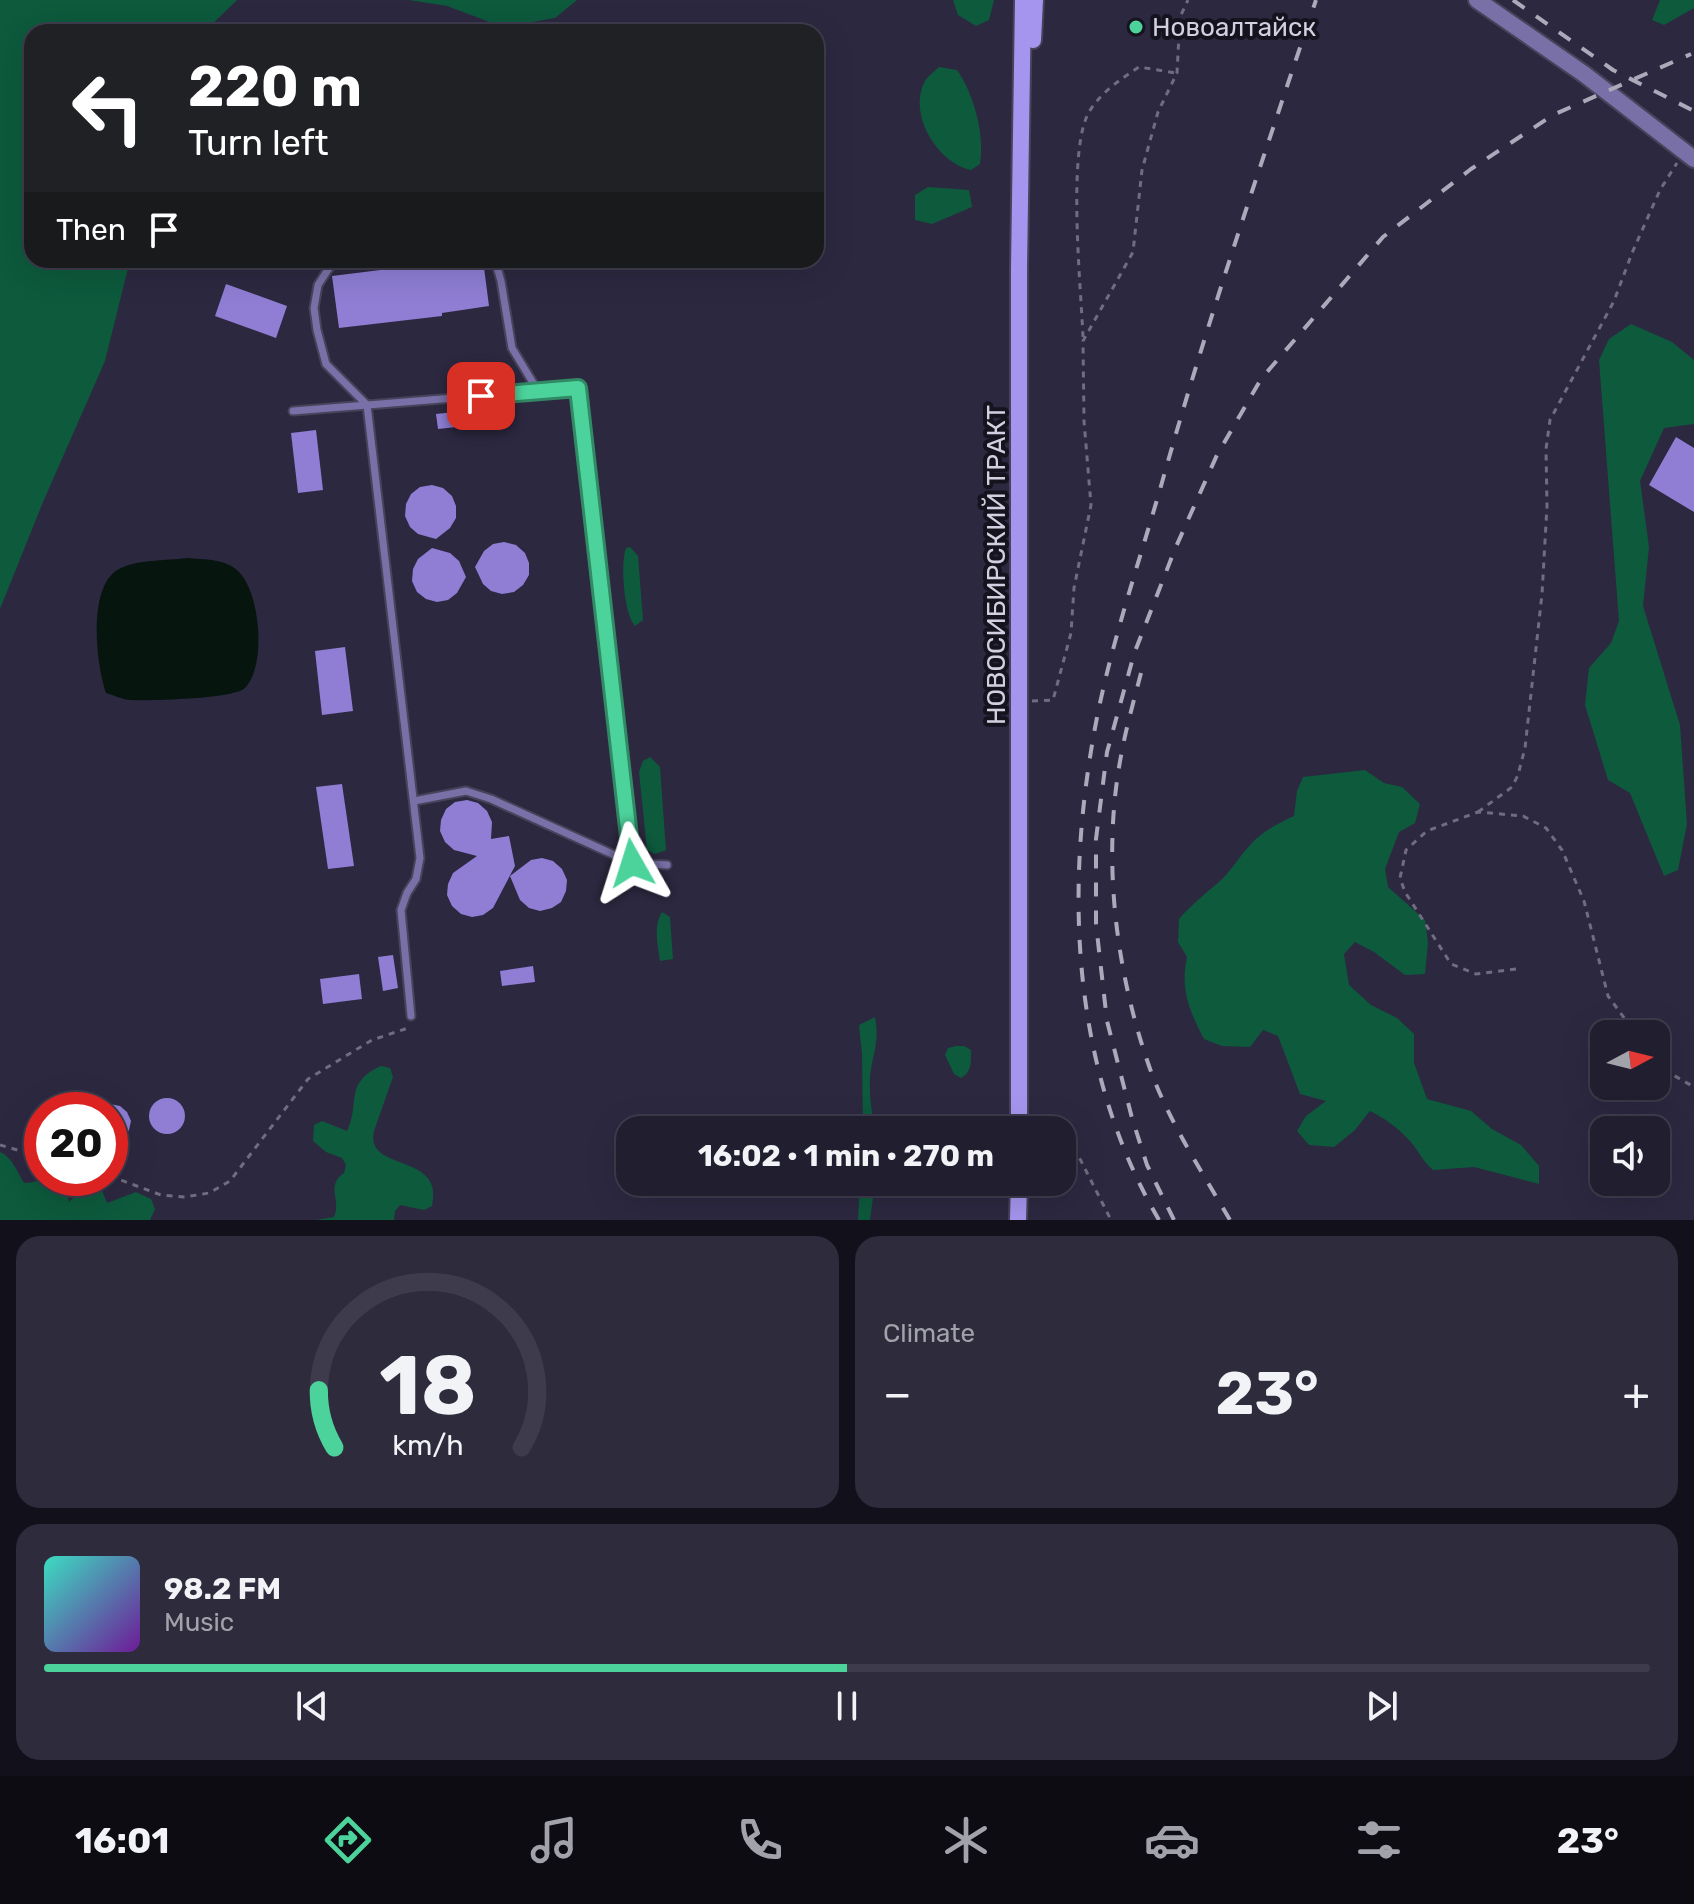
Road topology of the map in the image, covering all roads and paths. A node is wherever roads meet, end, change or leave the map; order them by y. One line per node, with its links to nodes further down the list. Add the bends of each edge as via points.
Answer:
1 (1023, 0): 7 (main road, НОВОСИБИРСКИЙ ТРАКТ)
2 (1035, 0): 7 (main road, via 1027,167)
3 (1188, 0): 5 (path, via 1180,17)
4 (1477, 0): 6 (street)
5 (1177, 73): 10 (path, via 1158,112 1142,170 1133,252); 10 (path, via 1139,67 1113,84 1088,113 1077,164)
6 (1689, 155): 16 (path, via 1660,190 1614,301 1550,420 1542,594 1525,748 1512,787)
7 (1019, 221): 14 (main road, НОВОСИБИРСКИЙ ТРАКТ)
8 (329, 268): 12 (lane, via 318,285 314,308 326,364)
9 (497, 268): 11 (lane, via 512,348)
10 (1083, 341): 14 (path, via 1091,505 1071,633 1053,700)
11 (538, 391): 12 (lane); 17 (lane, via 578,388)
12 (367, 405): 13 (lane); 15 (lane)
13 (293, 411)
14 (1021, 702): 24 (main road, НОВОСИБИРСКИЙ ТРАКТ)
15 (414, 801): 17 (lane, via 466,791); 20 (lane, via 420,858 401,910)
16 (1478, 812): 19 (path, via 1427,831 1406,850 1400,878 1451,964 1476,974); 21 (path, via 1523,816 1546,828 1562,850 1584,901 1608,996)
17 (632, 863): 18 (lane)
18 (667, 865)
19 (1516, 969)
20 (411, 1016): 28 (path, via 411,1029 372,1040 308,1079 230,1181 209,1193 185,1197)
21 (1626, 1020)
22 (1670, 1073): 23 (path)
23 (1694, 1087)
24 (1019, 1116)
25 (0, 1145): 26 (path)
26 (24, 1152)
27 (1076, 1152): 31 (path)
28 (128, 1183)
29 (1019, 1196): 30 (main road)
30 (1018, 1220)
31 (1111, 1220)

